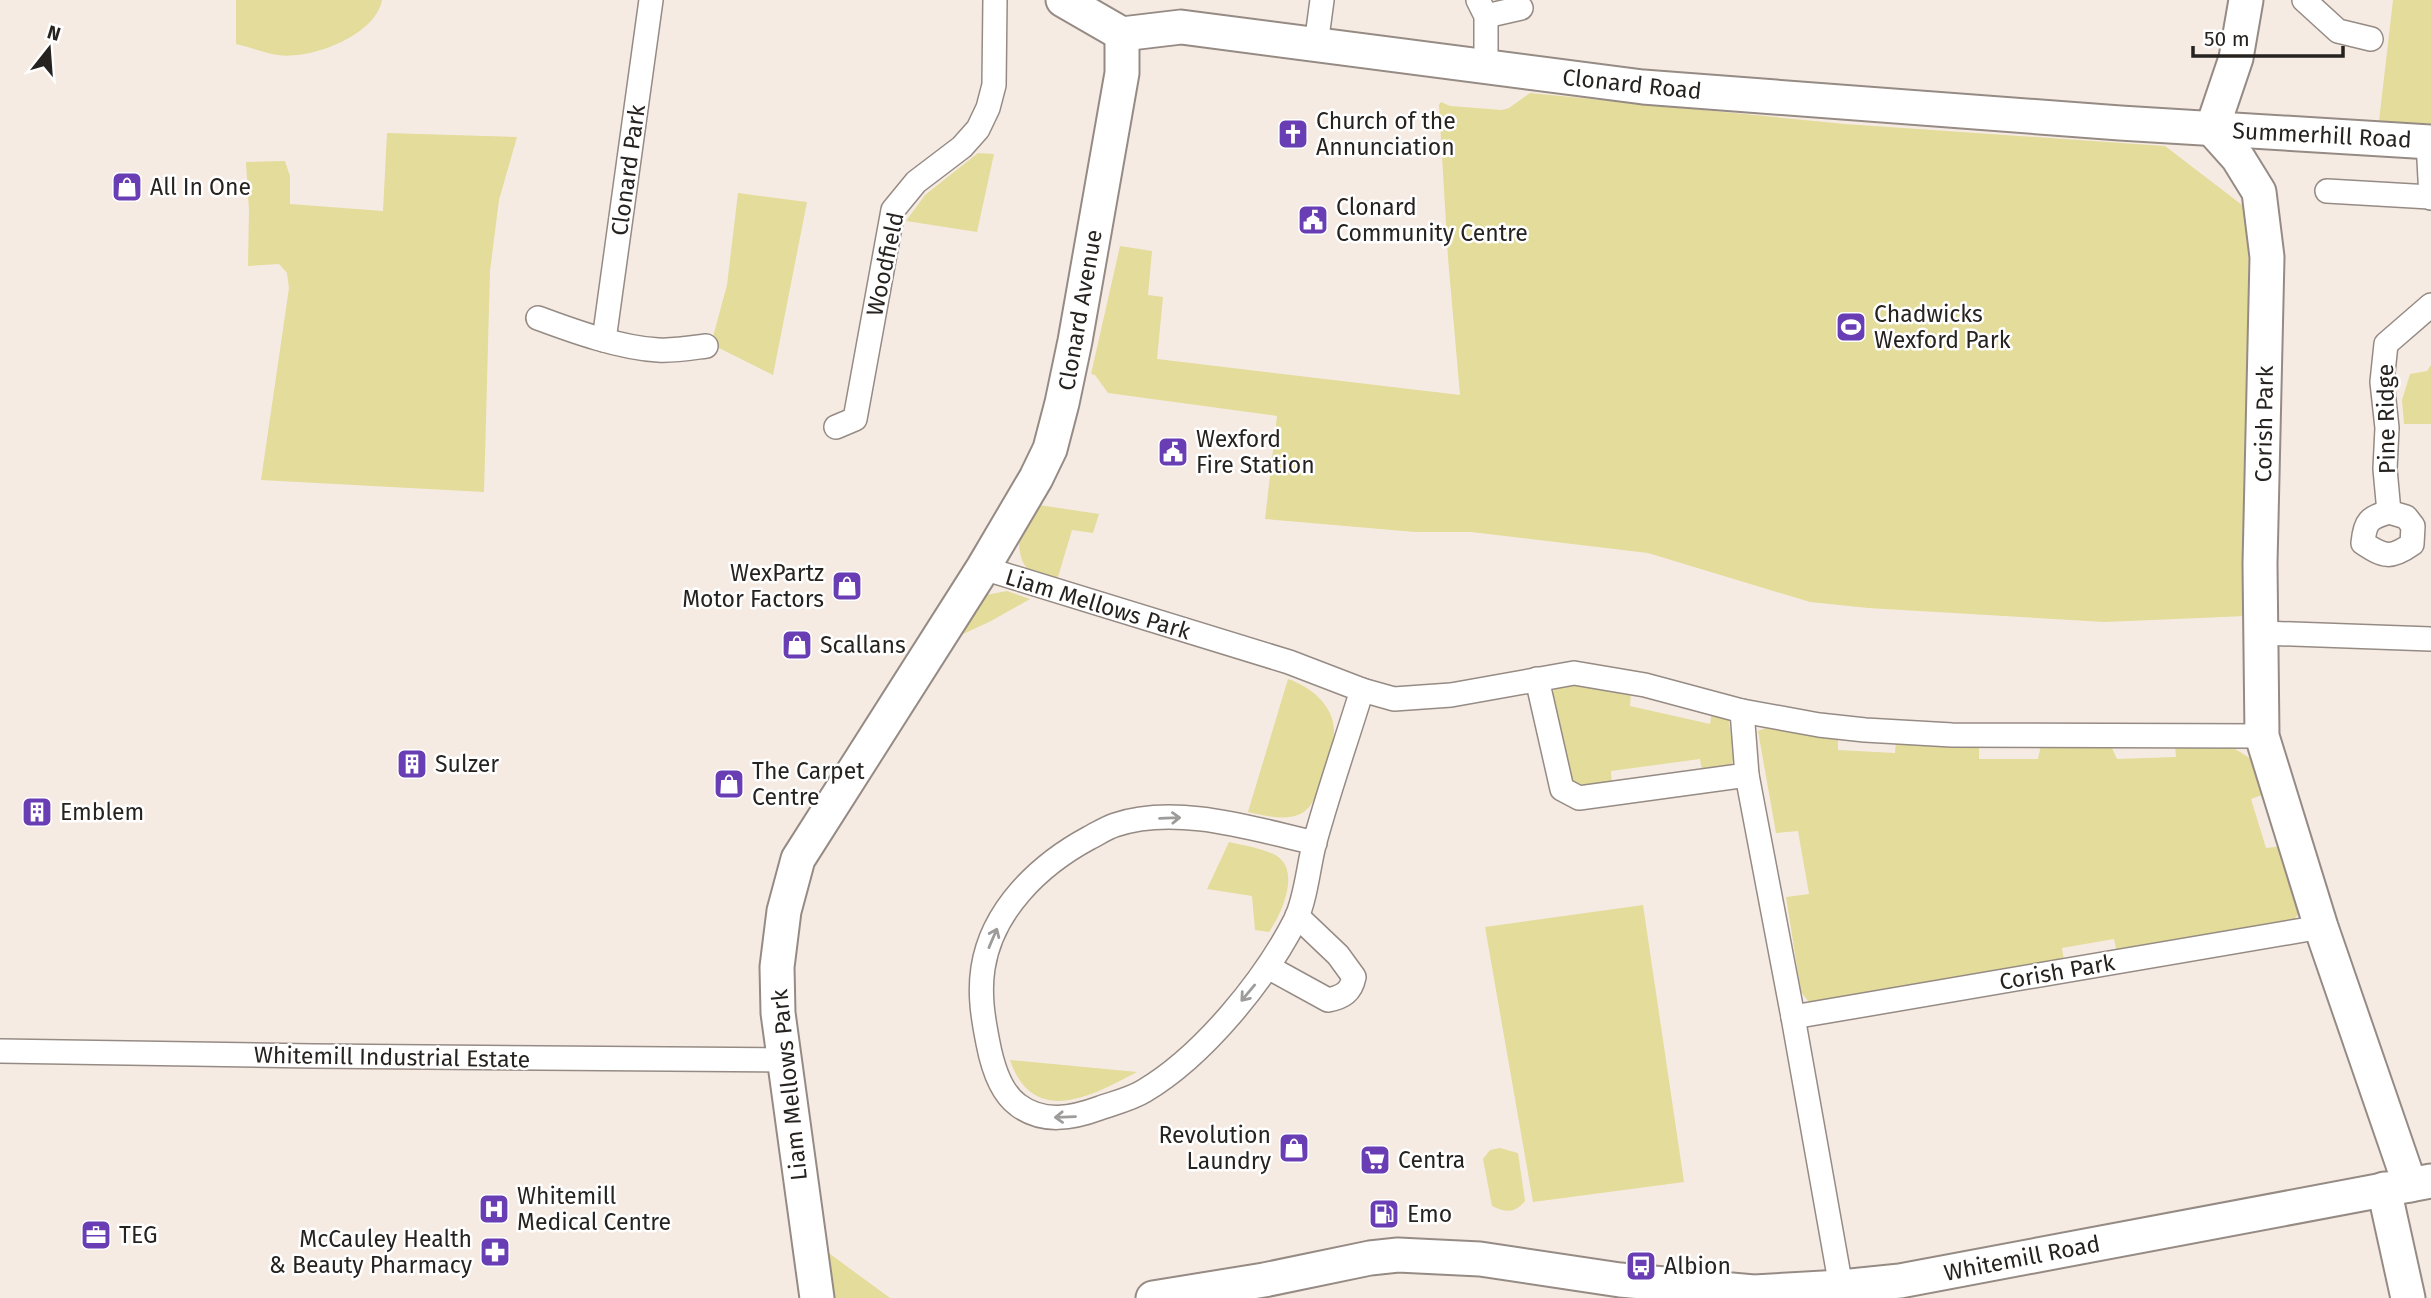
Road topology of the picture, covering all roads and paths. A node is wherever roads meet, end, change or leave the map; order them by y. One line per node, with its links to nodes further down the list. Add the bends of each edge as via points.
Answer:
1 (651, 0): 19 (street, Clonard Park)
2 (995, 0): 21 (street, Woodfield, via 993,85 988,108 970,138 916,182 893,210 855,419)
3 (1063, 0): 9 (street)
4 (1322, 0): 11 (street)
5 (2246, 0): 13 (street, via 2235,58)
6 (2304, 0): 10 (street, via 2338,32)
7 (1482, 8): 8 (street); 12 (street)
8 (1521, 8)
9 (1122, 34): 11 (street, Clonard Road, via 1181,27); 24 (street, Clonard Avenue, via 1122,73 1062,403 1050,449)
10 (2371, 39)
11 (1316, 45): 12 (street, Clonard Road)
12 (1486, 66): 13 (street, Clonard Road, via 1643,87)
13 (2212, 129): 14 (street, Summerhill Road); 25 (street, Corish Park, via 2259,192 2264,222)
14 (2430, 141): 16 (street)
15 (2327, 191): 16 (street)
16 (2430, 198)
17 (2431, 305): 22 (street, Pine Ridge, via 2386,344 2382,382)
18 (538, 318): 19 (street)
19 (604, 340): 20 (street, via 657,350)
20 (706, 346)
21 (836, 426)
22 (2389, 512): 23 (street); 23 (street, via 2372,517 2364,528 2363,543 2381,555 2398,554 2412,544)
23 (2422, 527)
24 (983, 569): 28 (street, Liam Mellows Park, via 1289,662); 38 (street, Liam Mellows Park, via 798,859 776,967)
25 (2262, 633): 26 (street); 30 (street, Corish Park)
26 (2431, 639)
27 (1537, 679): 28 (street, Liam Mellows Park, via 1451,695 1394,699); 29 (street, via 1574,673 1645,685); 31 (street, via 1562,789 1579,798)
28 (1362, 690): 32 (street)
29 (1742, 711): 30 (street, via 1819,725 1952,735); 31 (street)
30 (2262, 736): 34 (street, Corish Park)
31 (1747, 775): 36 (street)
32 (1315, 843): 33 (street); 35 (street, one-way to 32, via 1180,1064 1142,1092 1076,1117 1047,1118 1017,1105 991,1059 981,990 990,941 1033,876 1072,847 1115,825 1177,817)
33 (1297, 916): 35 (street); 35 (street, via 1338,956 1354,977 1352,985 1347,993 1328,1000)
34 (2321, 927): 36 (street, Corish Park); 39 (street, Corish Park)
35 (1268, 967)
36 (1793, 1017): 41 (street)
37 (0, 1051): 38 (street, Whitemill Industrial Estate)
38 (783, 1060): 43 (street, Liam Mellows Park)
39 (2408, 1185): 42 (street, Whitemill Road); 46 (street, Corish Park)
40 (1620, 1280): 41 (street, Whitemill Road, via 1755,1292); 44 (street, Whitemill Road, via 1480,1259 1398,1255); 45 (street)
41 (1841, 1287): 42 (street, Whitemill Road)
42 (1894, 1289)
43 (817, 1298)
44 (1153, 1298)
45 (1666, 1298)
46 (2408, 1298)

